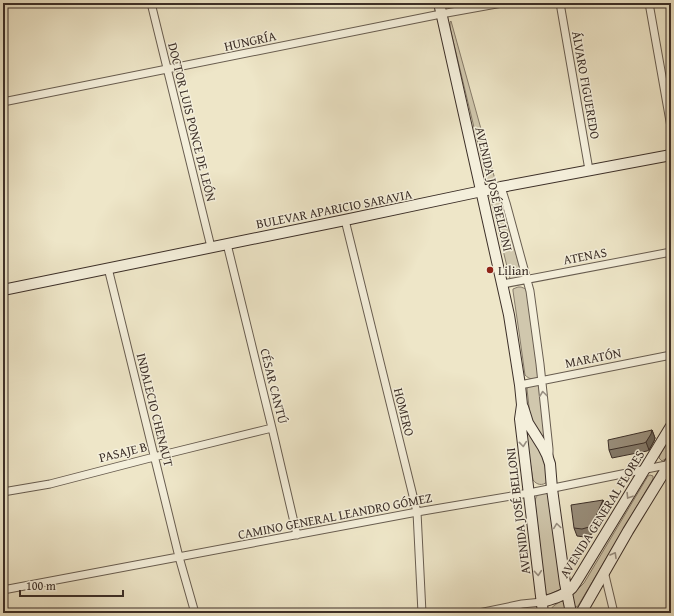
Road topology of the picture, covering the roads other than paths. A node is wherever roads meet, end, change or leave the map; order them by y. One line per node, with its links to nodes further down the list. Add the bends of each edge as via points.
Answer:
1 (151, 3): 7 (street, DOCTOR LUIS PONCE DE LEÓN)
2 (439, 3): 6 (main road, AVENIDA JOSÉ BELLONI)
3 (502, 3): 6 (street, HUNGRÍA)
4 (560, 3): 11 (street, ÁLVARO FIGUEREDO)
5 (649, 3): 9 (street)
6 (441, 14): 7 (street, HUNGRÍA); 13 (main road, AVENIDA JOSÉ BELLONI)
7 (168, 70): 8 (street, HUNGRÍA); 16 (street, DOCTOR LUIS PONCE DE LEÓN)
8 (3, 102)
9 (671, 127)
10 (671, 155): 11 (main road, BULEVAR APARICIO SARAVIA)
11 (589, 170): 12 (main road, BULEVAR APARICIO SARAVIA)
12 (501, 187): 13 (main road, BULEVAR APARICIO SARAVIA); 19 (street, AVENIDA JOSÉ BELLONI)
13 (482, 191): 14 (main road, BULEVAR APARICIO SARAVIA); 20 (main road, AVENIDA JOSÉ BELLONI)
14 (345, 220): 15 (main road, BULEVAR APARICIO SARAVIA); 35 (street, HOMERO)
15 (227, 244): 16 (main road, BULEVAR APARICIO SARAVIA); 27 (street, CÉSAR CANTÚ)
16 (211, 247): 18 (main road, BULEVAR APARICIO SARAVIA)
17 (671, 252): 19 (street, ATENAS)
18 (108, 268): 21 (main road, BULEVAR APARICIO SARAVIA); 28 (street, INDALECIO CHENAUT)
19 (527, 280): 20 (street, ATENAS); 23 (street, AVENIDA JOSÉ BELLONI)
20 (503, 284): 24 (main road, AVENIDA JOSÉ BELLONI)
21 (3, 290)
22 (671, 355): 23 (street, MARATÓN)
23 (541, 381): 24 (street, MARATÓN); 29 (street, AVENIDA JOSÉ BELLONI, one-way to 23)
24 (520, 385): 25 (main road, AVENIDA JOSÉ BELLONI)
25 (522, 405): 29 (main road, AVENIDA JOSÉ BELLONI, via 528,423); 34 (main road, AVENIDA JOSÉ BELLONI, one-way to 34, via 520,419)
26 (671, 426): 31 (main road, AVENIDA GENERAL FLORES)
27 (272, 428): 28 (street, PASAJE B); 36 (street, CÉSAR CANTÚ)
28 (154, 457): 33 (street, PASAJE B, via 50,484); 37 (street, INDALECIO CHENAUT)
29 (549, 461): 32 (main road, AVENIDA JOSÉ BELLONI)
30 (670, 463): 31 (street, CAMINO GENERAL LEANDRO GÓMEZ); 38 (main road, one-way to 30)
31 (645, 470): 32 (street, CAMINO GENERAL LEANDRO GÓMEZ); 40 (main road, AVENIDA GENERAL FLORES, one-way to 40, via 582,574)
32 (552, 489): 34 (street, CAMINO GENERAL LEANDRO GÓMEZ); 40 (main road, AVENIDA JOSÉ BELLONI, one-way to 32)
33 (3, 492)
34 (529, 493): 35 (street, CAMINO GENERAL LEANDRO GÓMEZ); 41 (main road, AVENIDA JOSÉ BELLONI, one-way to 41)
35 (417, 512): 36 (street, CAMINO GENERAL LEANDRO GÓMEZ); 43 (street, HOMERO)
36 (297, 535): 37 (street, CAMINO GENERAL LEANDRO GÓMEZ)
37 (178, 557): 39 (street, CAMINO GENERAL LEANDRO GÓMEZ); 42 (street, INDALECIO CHENAUT)
38 (604, 571): 47 (main road); 48 (street)
39 (3, 590)
40 (567, 592): 41 (main road, AVENIDA GENERAL FLORES); 46 (main road, AVENIDA JOSÉ BELLONI)
41 (542, 602): 44 (street); 45 (main road, AVENIDA JOSÉ BELLONI)
42 (195, 613)
43 (422, 613)
44 (479, 613)
45 (543, 613)
46 (572, 613)
47 (581, 613)
48 (614, 613)

